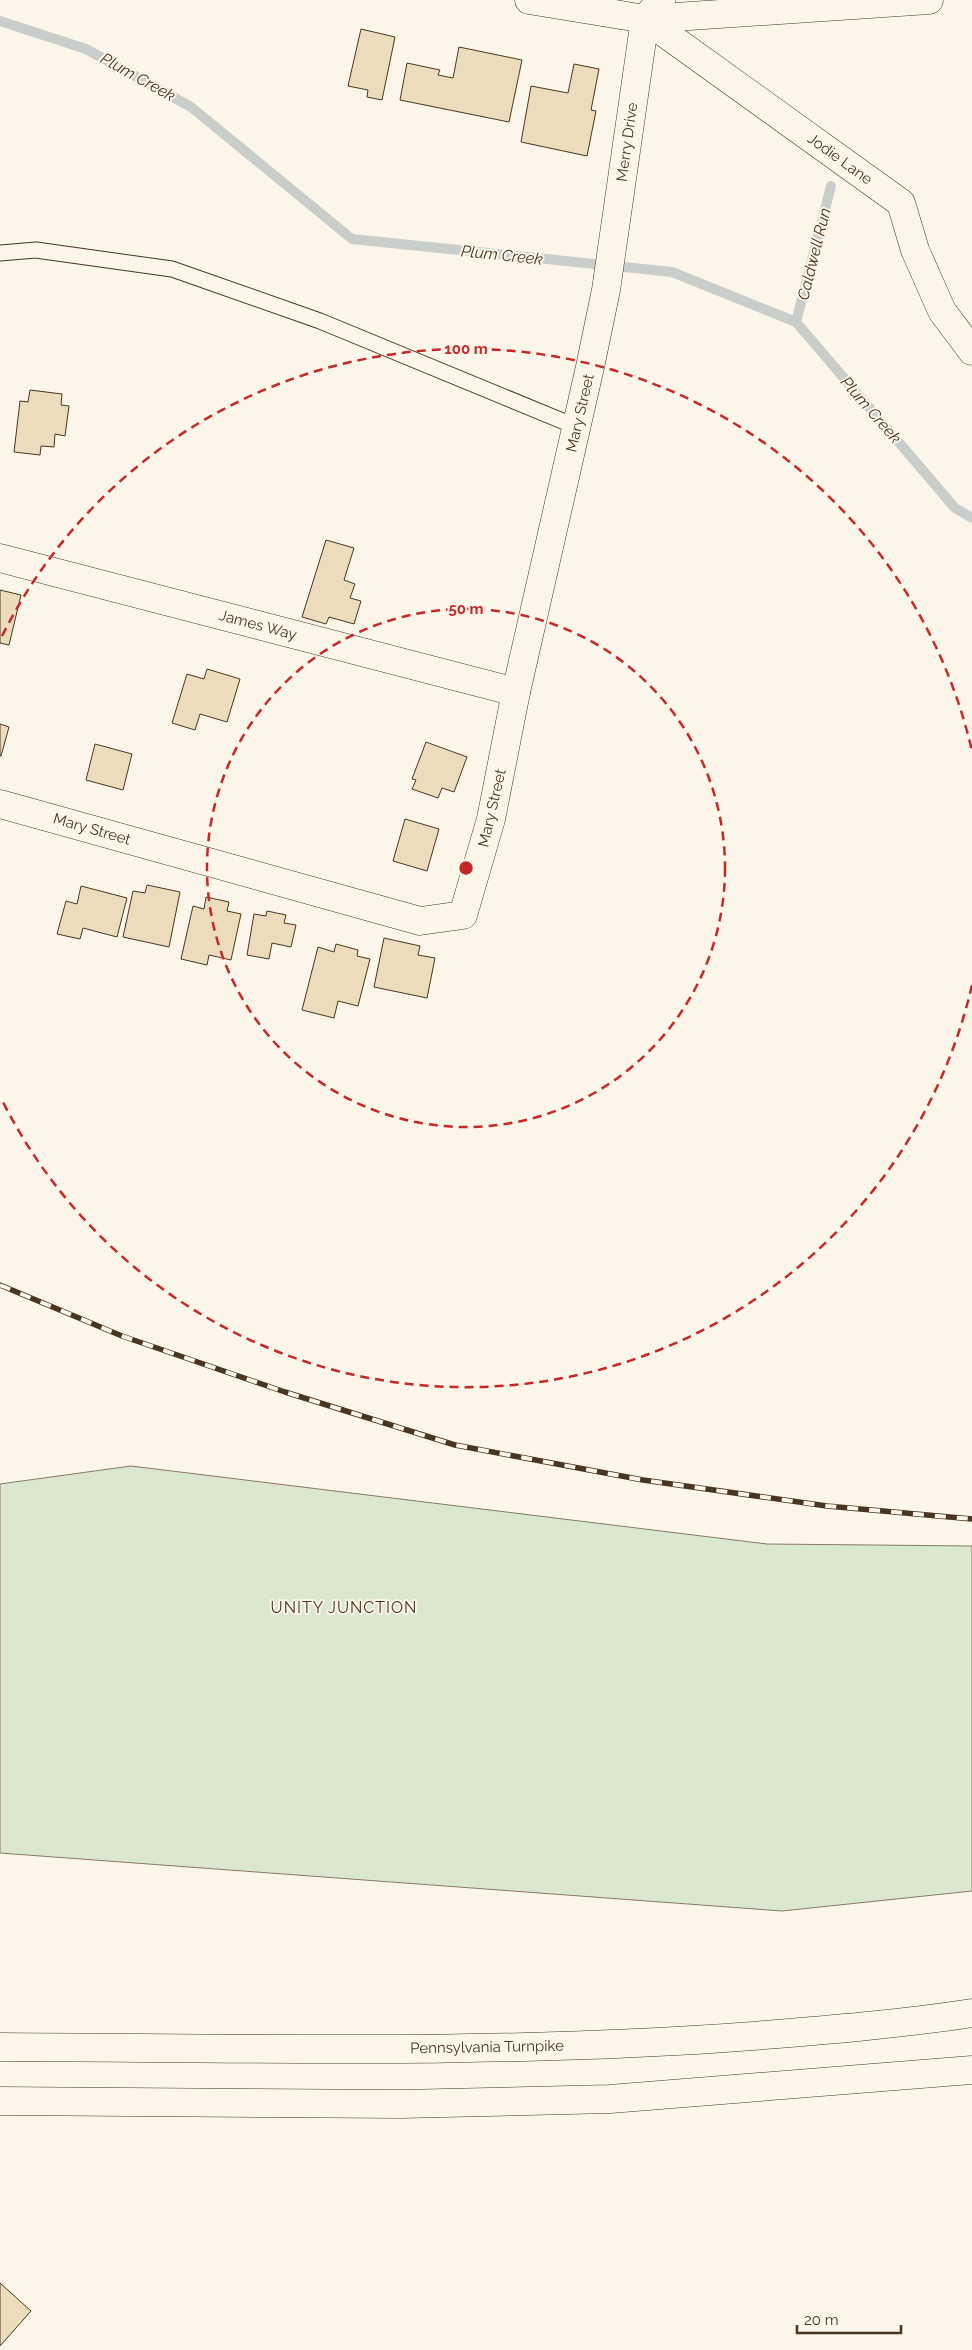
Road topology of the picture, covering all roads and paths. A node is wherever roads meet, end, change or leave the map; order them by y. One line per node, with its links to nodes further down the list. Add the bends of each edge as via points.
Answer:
1 (529, 0): 3 (main road)
2 (929, 0): 3 (main road)
3 (653, 10): 5 (main road, Merry Drive); 6 (main road, Jodie Lane, via 901,204 915,250 942,311)
4 (0, 254): 7 (lane, via 36,250 172,269 320,320)
5 (606, 290): 7 (main road, Mary Street)
6 (972, 351)
7 (577, 427): 9 (main road, Mary Street)
8 (0, 558): 9 (main road, James Way)
9 (516, 692): 10 (main road, Mary Street, via 491,820 463,915 420,921)
10 (0, 804)
11 (972, 2013): 12 (main road, Pennsylvania Turnpike, via 810,2032 674,2042 492,2048)
12 (0, 2047)
13 (972, 2070): 14 (main road, via 610,2099 401,2104)
14 (0, 2101)

